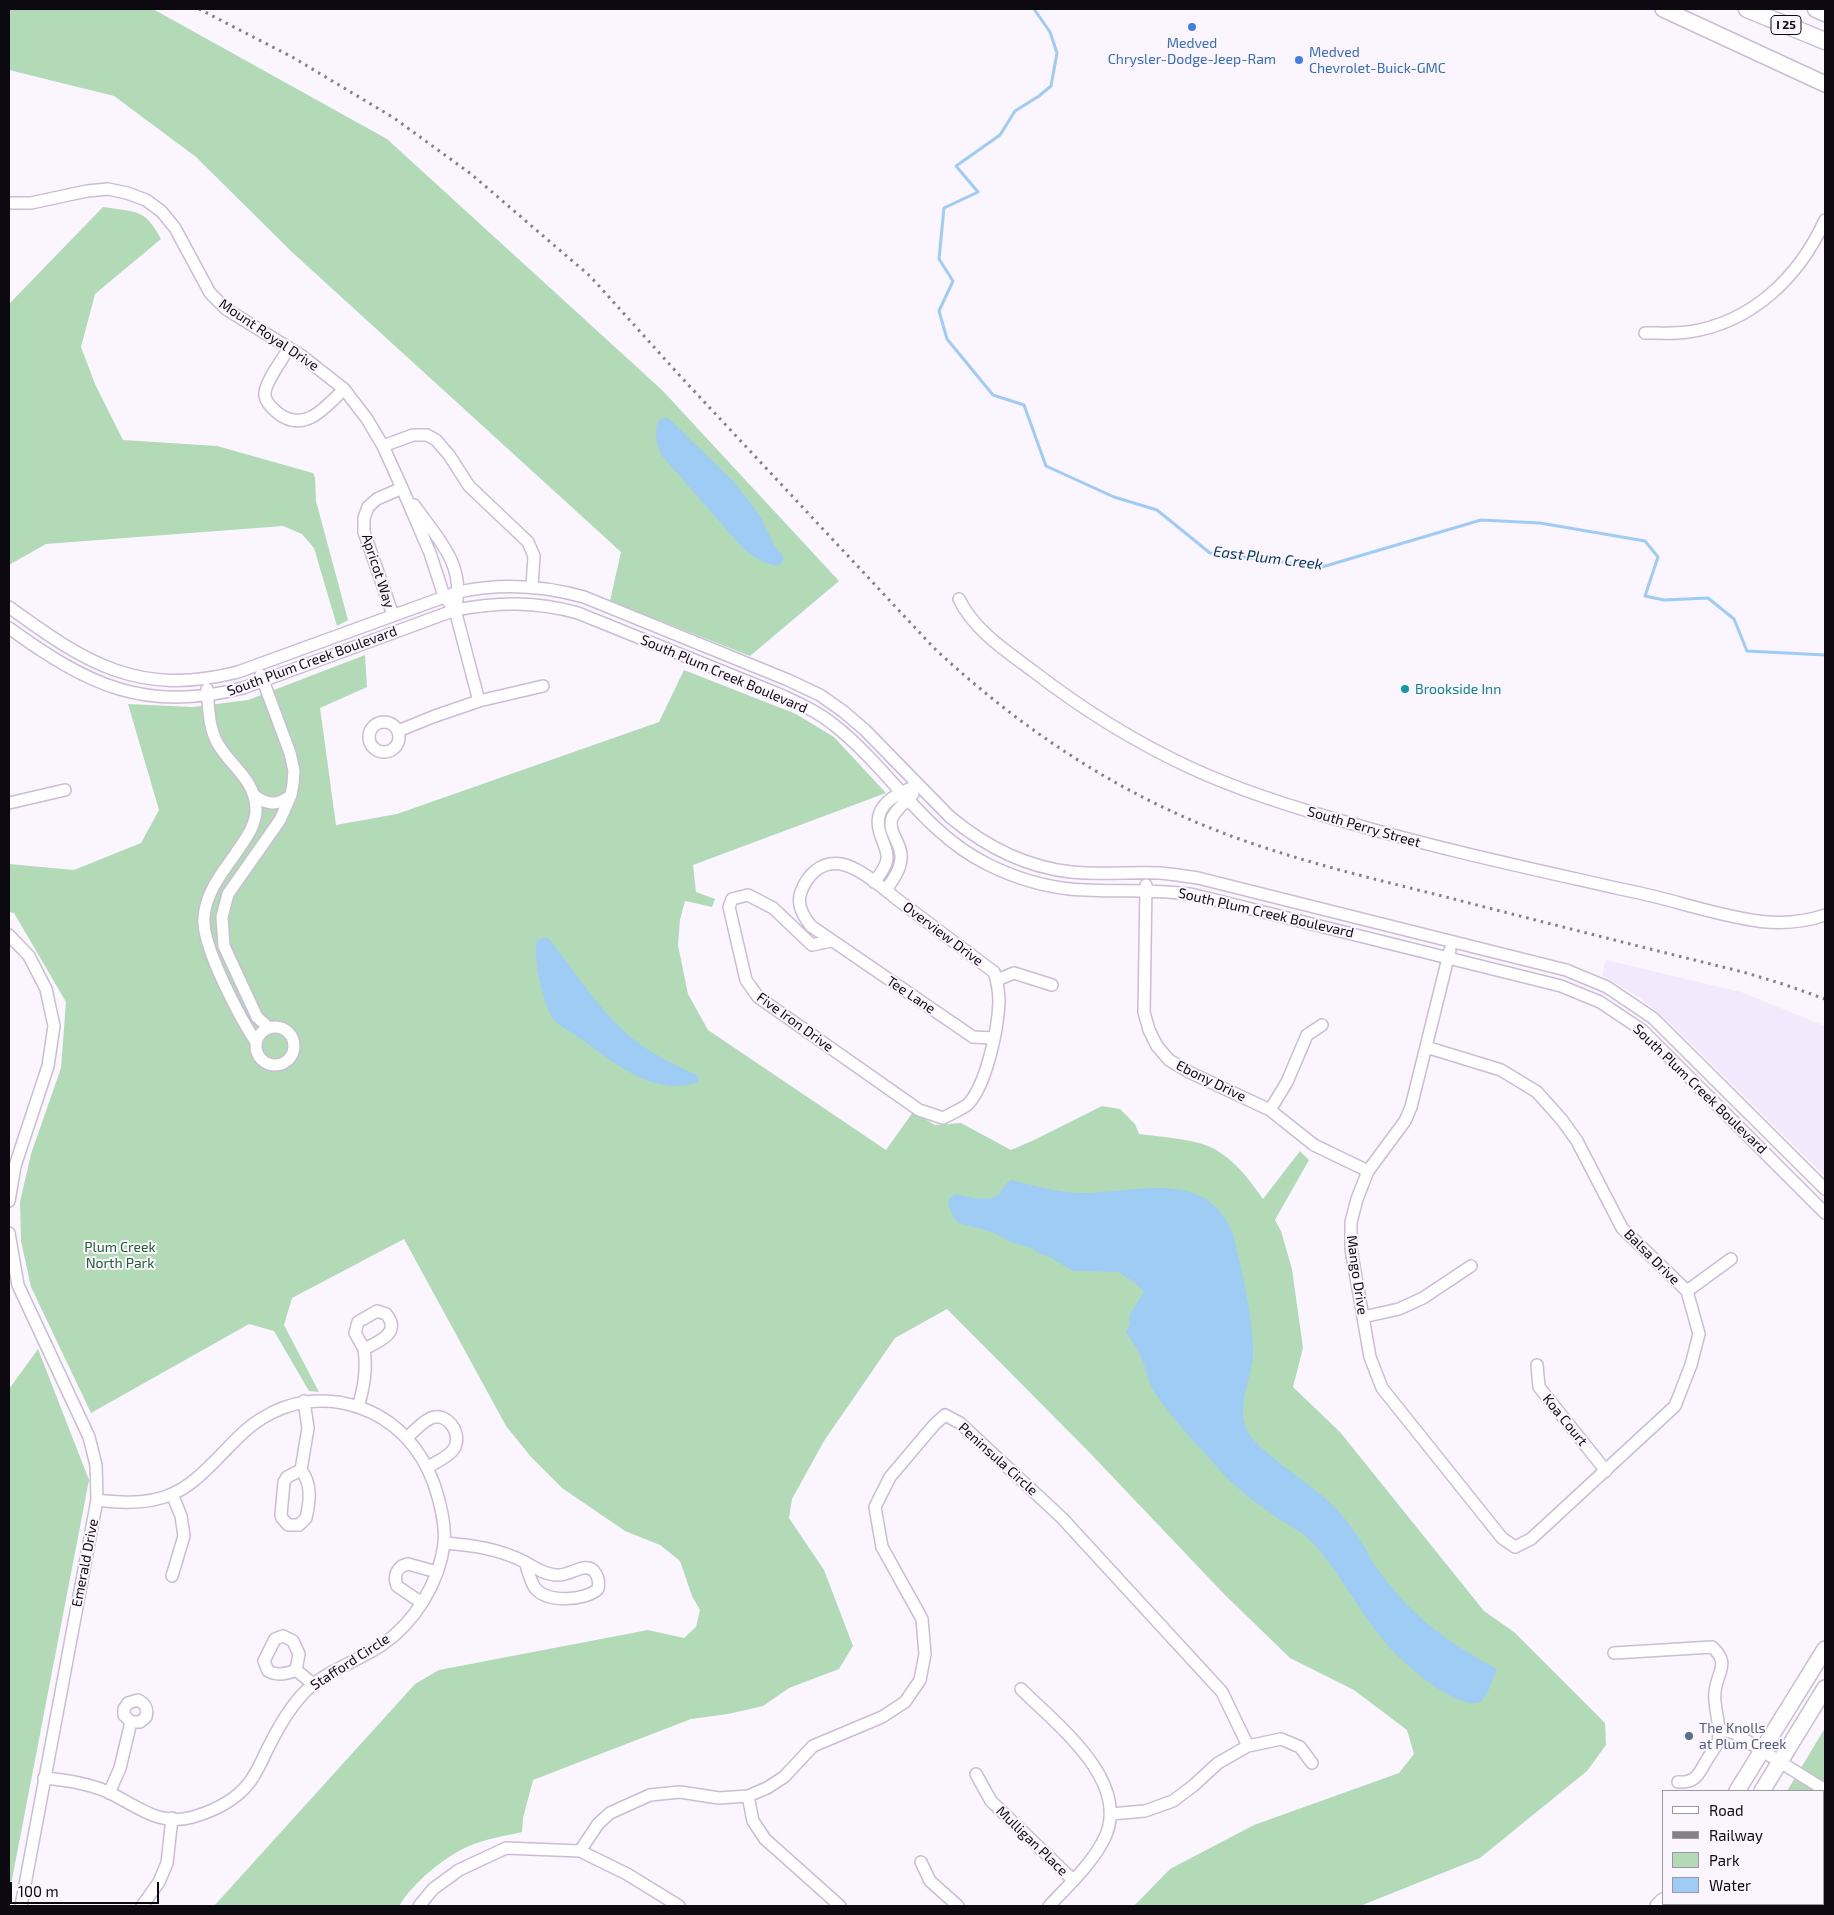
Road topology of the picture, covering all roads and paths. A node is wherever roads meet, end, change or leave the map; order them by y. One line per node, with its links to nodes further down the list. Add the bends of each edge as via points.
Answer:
1 (1663, 9): 6 (main road)
2 (1748, 9): 5 (highway, I 25)
3 (1816, 9): 4 (highway, I 25)
4 (1825, 13)
5 (1825, 41)
6 (1825, 84)
7 (9, 203): 10 (street, Mount Royal Drive, via 32,204 108,189 146,200 161,211 175,228 218,301)
8 (1825, 220): 9 (street, via 1811,248 1791,276 1754,306 1726,321 1690,332)
9 (1645, 333)
10 (289, 348): 11 (street, Mount Royal Drive); 11 (street, via 267,385 265,396 280,415 294,421 307,420 320,413)
11 (344, 389): 12 (street, Mount Royal Drive)
12 (383, 446): 13 (street, Mount Royal Drive); 14 (street, via 413,435 427,435 436,440 469,486 528,542 534,556)
13 (402, 488): 15 (street, Mount Royal Drive, via 446,547); 16 (street, Mount Royal Drive, via 430,552); 20 (street, Apricot Way, via 376,499 364,518 364,532)
14 (532, 587): 15 (street, South Plum Creek Boulevard, via 495,586); 29 (street, South Plum Creek Boulevard, via 584,596 804,687 855,720)
15 (458, 592): 16 (street, South Plum Creek Boulevard); 19 (street, Mount Royal Drive)
16 (444, 596): 19 (street, Mount Royal Drive); 20 (street, South Plum Creek Boulevard)
17 (960, 599): 39 (street, South Perry Street, via 966,614 975,623 1061,692 1114,728 1217,780 1326,817 1438,848 1741,919 1786,923)
18 (9, 607): 23 (street, South Plum Creek Boulevard, via 68,649 97,664 155,679)
19 (454, 610): 24 (street, South Plum Creek Boulevard); 27 (street); 33 (street, South Plum Creek Boulevard, via 514,603 566,609 781,695 811,710 844,733)
20 (393, 615): 22 (street, South Plum Creek Boulevard)
21 (9, 628): 26 (street, South Plum Creek Boulevard, via 60,664 91,680 153,696)
22 (258, 665): 23 (street, South Plum Creek Boulevard); 24 (street)
23 (206, 679): 26 (street)
24 (263, 681): 26 (street, South Plum Creek Boulevard); 32 (street, via 290,753 294,771)
25 (543, 686): 27 (street)
26 (208, 696): 31 (street, via 211,728 219,745 249,781)
27 (479, 701): 28 (street)
28 (398, 731)
29 (919, 785): 33 (street); 35 (street, South Plum Creek Boulevard, via 963,827 1010,856 1042,867 1072,872)
30 (65, 790): 34 (street)
31 (254, 795): 32 (street, via 273,804); 49 (street, via 254,822 212,888 204,918 210,952 245,1026)
32 (291, 795): 47 (street, via 280,820 228,894 222,917 224,946 257,1018)
33 (904, 796): 36 (street, via 884,804 878,817 887,858); 37 (street, via 891,820 902,858); 38 (street, South Plum Creek Boulevard, via 938,830 968,852 1021,878 1070,889)
34 (9, 803)
35 (1146, 873): 38 (street, Ebony Drive); 42 (street, South Plum Creek Boulevard, via 1178,875 1230,885)
36 (874, 882): 37 (street, Overview Drive); 41 (street, Overview Drive, via 853,868 840,864 819,867 807,878 800,895 802,914 811,926)
37 (886, 890): 44 (street, Overview Drive, via 994,972)
38 (1146, 890): 43 (street, South Plum Creek Boulevard, via 1210,898); 51 (street, Ebony Drive, via 1144,1012 1157,1046 1169,1060 1189,1072)
39 (1825, 915)
40 (9, 935): 54 (street, via 28,956 46,989 54,1026 48,1066 15,1166)
41 (831, 941): 48 (street, Tee Lane, via 973,1037); 48 (street, Five Iron Drive, via 812,945 773,908 748,895 732,899 729,907 746,980 758,997 919,1110 943,1118 966,1105 982,1082)
42 (1452, 941): 43 (street, Mango Drive); 53 (street, South Plum Creek Boulevard, via 1566,970 1620,994 1653,1018)
43 (1448, 958): 50 (street, Mango Drive); 55 (street, South Plum Creek Boulevard, via 1561,986 1600,1002 1633,1023)
44 (997, 980): 45 (street, via 1014,973); 48 (street, via 999,1002)
45 (1052, 986)
46 (1322, 1025): 51 (street, via 1307,1035)
47 (269, 1028): 49 (street, via 258,1036); 49 (street, via 279,1027 291,1035 294,1048 290,1057 279,1065 269,1064 259,1056)
48 (994, 1038)
49 (256, 1042)
50 (1426, 1047): 52 (street, Mango Drive, via 1405,1121); 59 (street, Balsa Drive, via 1501,1070 1537,1092 1577,1141 1622,1228)
51 (1270, 1110): 52 (street, Ebony Drive, via 1314,1146)
52 (1368, 1171): 60 (street, Mango Drive, via 1351,1222 1351,1249)
53 (1825, 1189)
54 (9, 1201)
55 (1825, 1213)
56 (9, 1233): 70 (street, Emerald Drive, via 18,1285 89,1437 96,1464)
57 (1732, 1259): 59 (street)
58 (1472, 1266): 60 (street, via 1423,1298 1399,1309)
59 (1687, 1291): 68 (street, Balsa Drive, via 1699,1334 1675,1406)
60 (1363, 1317): 72 (street, Mango Drive, via 1370,1357 1382,1388 1502,1538)
61 (364, 1349): 64 (street, via 365,1381)
62 (1537, 1364): 68 (street, Koa Court, via 1539,1387)
63 (304, 1402): 64 (street, Stafford Circle, via 335,1402); 67 (street, via 308,1428); 69 (street, Stafford Circle, via 260,1419 206,1470)
64 (358, 1407): 65 (street, Stafford Circle, via 392,1424)
65 (407, 1438): 66 (street, Stafford Circle); 66 (street, via 431,1418 447,1420 454,1429 457,1440 453,1450)
66 (428, 1467): 71 (street, Stafford Circle, via 443,1517)
67 (301, 1470)
68 (1606, 1471): 72 (street, Balsa Drive, via 1531,1539)
69 (172, 1494): 70 (street, Stafford Circle, via 145,1500); 75 (street, via 184,1536)
70 (97, 1500): 90 (street, Emerald Drive)
71 (444, 1542): 73 (street, via 490,1549); 74 (street, Stafford Circle)
72 (1516, 1547)
73 (525, 1562): 73 (street, via 534,1587 547,1597 566,1599 589,1595 598,1589 599,1579 593,1569 582,1568 555,1576)
74 (437, 1572): 76 (street, Stafford Circle); 76 (street, via 408,1564 396,1572 397,1586)
75 (172, 1576)
76 (422, 1603): 80 (street, Stafford Circle, via 410,1619 382,1644)
77 (1825, 1649): 86 (main road)
78 (1614, 1653): 84 (street, via 1712,1647 1723,1662 1715,1692)
79 (296, 1670): 80 (street)
80 (313, 1684): 98 (street, Stafford Circle, via 279,1726 249,1784 217,1808 190,1818)
81 (1825, 1688): 87 (main road)
82 (1020, 1689): 97 (street, via 1088,1756 1108,1794)
83 (131, 1722): 95 (street, via 120,1768)
84 (1718, 1729): 86 (street, via 1734,1733); 91 (street, via 1718,1742 1699,1776 1687,1783)
85 (1248, 1746): 88 (street, via 1281,1739 1300,1747); 96 (street, Peninsula Circle, via 1222,1692 1062,1518 960,1423 945,1415 890,1476 875,1508 882,1546 922,1619 925,1654 920,1680 905,1702 882,1717 813,1746 784,1777); 97 (street, via 1218,1764 1172,1802 1145,1811)
86 (1763, 1750): 87 (street); 92 (main road)
87 (1780, 1762): 93 (main road); 94 (street)
88 (1312, 1763)
89 (976, 1774): 101 (street, Mulligan Place, via 991,1801)
90 (44, 1778): 95 (street, Stafford Circle, via 71,1781); 102 (street, Emerald Drive)
91 (1678, 1782)
92 (1738, 1790)
93 (1763, 1790)
94 (1825, 1790)
95 (109, 1793): 98 (street, Stafford Circle, via 154,1816)
96 (748, 1796): 99 (street, Peninsula Circle, via 719,1798 680,1792 650,1795 610,1813 598,1824); 106 (street, via 753,1821 765,1839)
97 (1110, 1814): 101 (street, via 1106,1834 1095,1854)
98 (172, 1818): 103 (street, via 167,1863 159,1882)
99 (580, 1851): 104 (street, via 506,1848 459,1870 434,1888); 105 (street, via 627,1874)
100 (921, 1862): 107 (street, via 930,1881)
101 (1073, 1880): 108 (street)
102 (21, 1906)
103 (142, 1906)
104 (418, 1906)
105 (679, 1906)
106 (840, 1906)
107 (958, 1906)
108 (1049, 1906)

